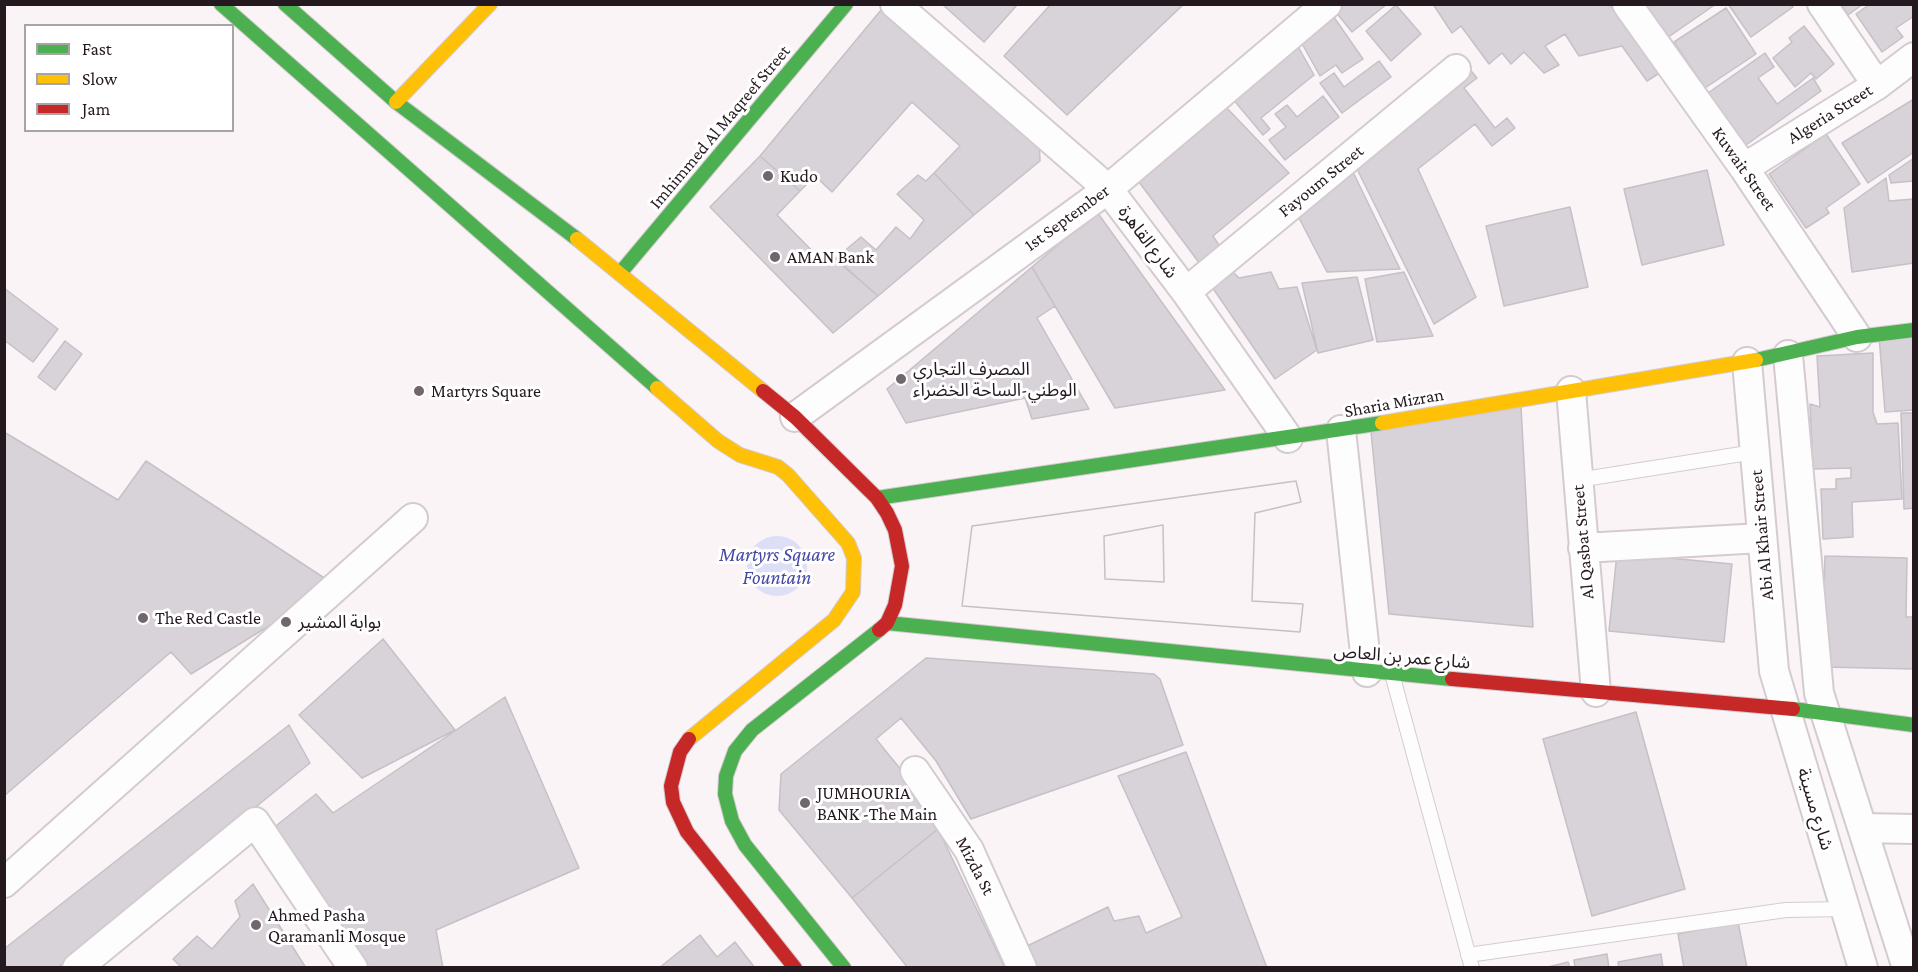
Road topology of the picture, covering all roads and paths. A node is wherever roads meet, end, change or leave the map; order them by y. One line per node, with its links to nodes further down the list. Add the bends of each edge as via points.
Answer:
1 (221, 4): 45 (main road, via 718,441 788,475 848,543 855,575 853,592 845,607 690,738 680,752 671,786 673,802 687,832)
2 (285, 4): 12 (main road)
3 (490, 4): 12 (main road)
4 (846, 4): 15 (main road, Imhimmed Al Maqreef Street)
5 (895, 4): 14 (street, شارع القاهرة)
6 (1327, 4): 14 (street, 1st September)
7 (1627, 4): 13 (street, Kuwait Street)
8 (1822, 4): 11 (street)
9 (1914, 57): 11 (street, Algeria Street)
10 (1456, 69): 16 (street, Fayoum Street)
11 (1877, 85): 13 (street, Algeria Street)
12 (396, 102): 15 (main road)
13 (1744, 168): 18 (street, Kuwait Street)
14 (1108, 189): 16 (street, شارع القاهرة); 22 (street, 1st September)
15 (621, 272): 22 (main road)
16 (1186, 292): 24 (street, شارع القاهرة)
17 (1914, 330): 18 (main road, Sharia Mizran)
18 (1857, 337): 19 (main road, Sharia Mizran)
19 (1788, 355): 20 (main road, Sharia Mizran); 35 (street, via 1816,670)
20 (1748, 362): 21 (main road, Sharia Mizran); 25 (street, Abi Al Khair Street)
21 (1571, 391): 23 (main road, Sharia Mizran); 26 (street, Al Qasbat Street)
22 (795, 417): 27 (main road)
23 (1341, 430): 24 (main road, Sharia Mizran); 32 (street)
24 (1288, 438): 27 (main road, Sharia Mizran)
25 (1754, 452): 26 (lane); 29 (street, Abi Al Khair Street)
26 (1578, 480): 30 (street, Al Qasbat Street)
27 (877, 498): 31 (main road, via 896,530 902,566 896,605)
28 (413, 518): 40 (street)
29 (1762, 538): 30 (street); 34 (street, Abi Al Khair Street, via 1774,671)
30 (1583, 548): 33 (street, Al Qasbat Street)
31 (887, 623): 32 (main road, شارع عمر بن العاص); 46 (main road, via 746,737 735,751 726,776 725,794 732,821 745,845)
32 (1380, 673): 33 (main road, شارع عمر بن العاص); 42 (lane)
33 (1596, 692): 34 (main road, شارع عمر بن العاص)
34 (1783, 708): 35 (main road, شارع عمر بن العاص); 41 (street, شارع مسينة)
35 (1825, 714): 36 (main road, شارع عمر بن العاص); 38 (street)
36 (1914, 725)
37 (915, 771): 47 (street, Mizda St, via 969,850)
38 (1863, 828): 39 (street); 49 (street)
39 (1914, 829)
40 (4, 884)
41 (1846, 909): 42 (lane, via 1786,910); 48 (street, شارع مسينة)
42 (1470, 961)
43 (77, 968): 44 (street, via 255,822)
44 (353, 968)
45 (795, 968)
46 (844, 968)
47 (1023, 968)
48 (1863, 968)
49 (1907, 968)

